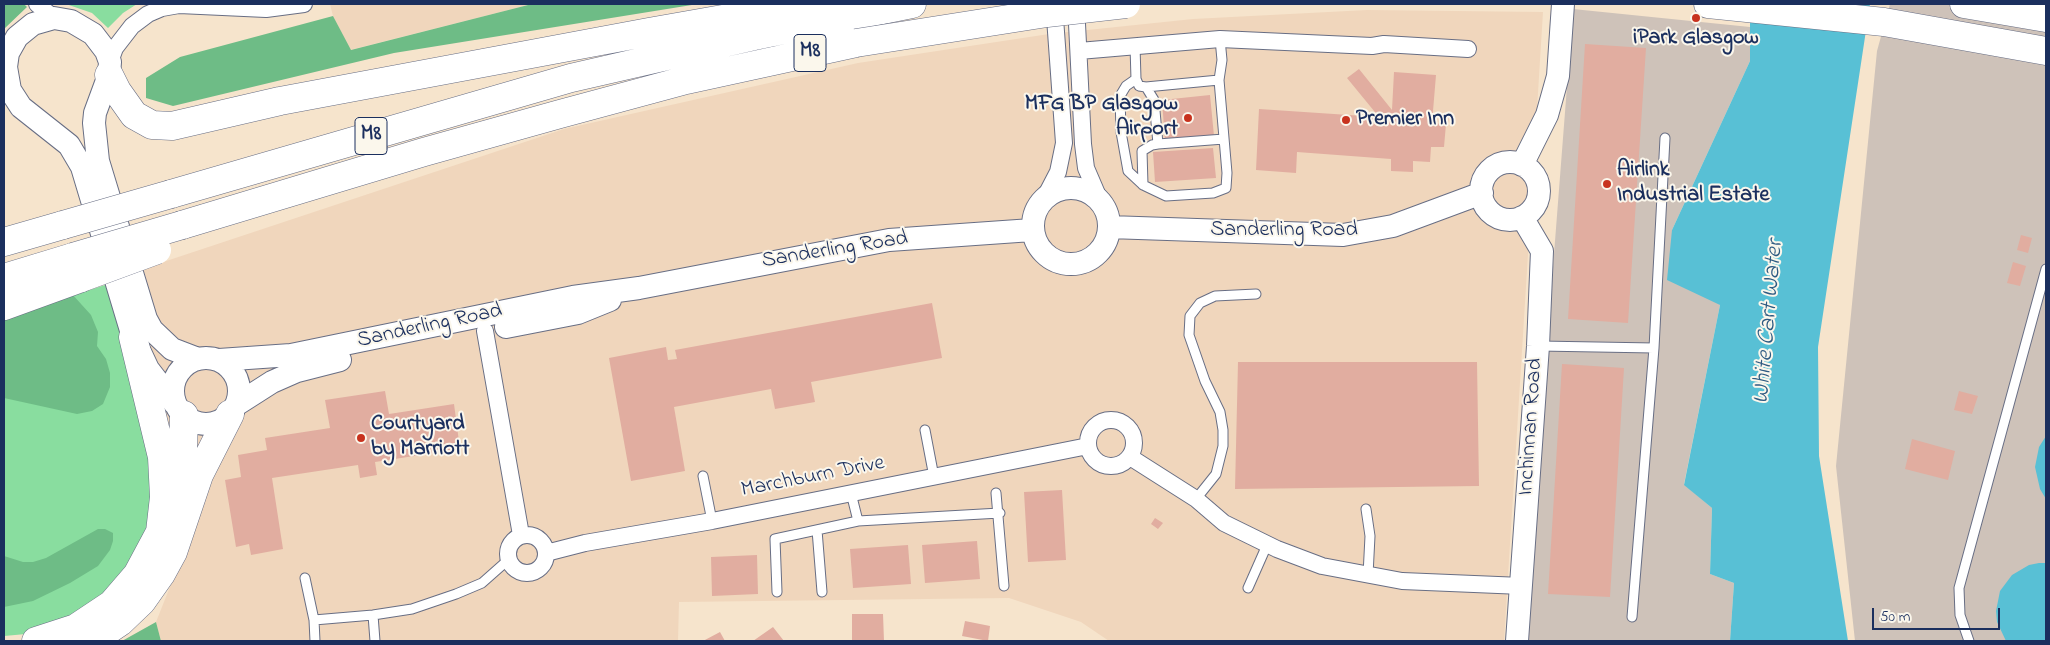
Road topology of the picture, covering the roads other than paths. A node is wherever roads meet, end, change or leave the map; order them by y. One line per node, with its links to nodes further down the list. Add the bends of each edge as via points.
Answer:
1 (37, 4): 11 (street)
2 (304, 4): 19 (street, via 266,9 179,4 162,8 132,26 115,48)
3 (855, 4): 13 (highway)
4 (912, 4): 13 (highway, M8)
5 (1054, 4): 30 (street, via 1064,143 1058,172)
6 (1076, 4): 17 (street)
7 (1126, 4): 36 (highway, M8, bridge, via 942,28 686,80 424,152)
8 (1563, 4): 27 (street, via 1558,76 1547,114)
9 (1708, 4): 18 (highway, via 1884,22)
10 (1964, 4): 12 (highway)
11 (54, 18): 19 (street, via 76,24 93,34 106,51); 23 (street, via 33,24 11,45 6,74)
12 (2046, 18)
13 (753, 25): 19 (highway, via 299,98 172,126 152,125 134,115 117,92); 35 (highway, M8, bridge)
14 (1220, 39): 15 (street); 16 (street); 21 (lane, via 1222,60)
15 (1135, 46): 17 (street); 20 (lane)
16 (1468, 49)
17 (1079, 51): 31 (street, via 1086,168)
18 (2046, 51)
19 (109, 68): 46 (street, via 94,113 94,138 146,319 152,330 172,349)
20 (1136, 79): 22 (lane, via 1139,86); 28 (lane, via 1120,96 1122,132 1128,171)
21 (1219, 80): 22 (lane); 25 (lane)
22 (1146, 87): 26 (lane, via 1154,100)
23 (12, 100): 43 (street, via 69,146 82,166)
24 (1665, 138): 45 (lane)
25 (1224, 139): 26 (lane); 28 (lane, via 1226,188 1213,193 1166,196)
26 (1155, 144): 28 (lane, via 1142,151)
27 (1522, 164): 29 (street, via 1505,162 1496,166 1482,183); 32 (street, via 1531,170 1539,190 1533,209)
28 (1143, 185)
29 (1482, 193): 32 (street, via 1488,209 1496,215 1512,219); 33 (street, Sanderling Road, via 1393,226 1343,235)
30 (1045, 197): 31 (street, via 1071,187 1089,192); 34 (street, via 1035,210)
31 (1102, 203): 33 (street)
32 (1522, 217): 44 (street, Inchinnan Road, via 1542,251)
33 (1109, 227): 34 (street, via 1102,248 1091,258 1076,264 1065,264 1046,255 1038,247)
34 (1032, 230): 39 (street, Sanderling Road, via 889,240)
35 (4, 242)
36 (77, 267): 38 (highway); 41 (highway)
37 (2046, 269): 82 (lane, via 1959,588 1960,615)
38 (4, 278)
39 (639, 288): 42 (street, Sanderling Road, via 578,313); 46 (street, Sanderling Road, via 573,297 291,355)
40 (1256, 294): 56 (lane, via 1215,296 1200,303 1190,316 1189,335 1220,412 1223,430 1223,446 1216,474)
41 (4, 306)
42 (485, 331): 48 (street, Sanderling Road, via 297,371 272,382); 63 (street)
43 (133, 337): 47 (street, via 148,370); 62 (highway, via 162,457 164,497)
44 (1538, 346): 45 (lane); 70 (street, Inchinnan Road)
45 (1654, 348): 75 (lane)
46 (209, 360): 47 (street, via 187,363 177,376 173,392); 48 (street, via 235,374 239,390)
47 (180, 409): 48 (street, via 201,424 212,424); 62 (highway, via 180,467)
48 (233, 409): 78 (highway, via 199,475 173,552 160,574 142,601 120,622)
49 (925, 430): 53 (lane)
50 (1088, 446): 51 (street, via 1094,458 1108,466 1124,463); 51 (street, via 1088,438 1096,424 1117,420 1130,427 1134,434 1134,449); 53 (street, Marchburn Drive)
51 (1130, 457): 56 (street)
52 (703, 476): 59 (lane)
53 (934, 477): 54 (street, Marchburn Drive)
54 (850, 493): 59 (street, Marchburn Drive); 60 (lane)
55 (996, 493): 58 (lane)
56 (1196, 499): 64 (street, via 1224,523)
57 (1366, 509): 67 (lane, via 1370,536)
58 (1000, 513): 60 (lane); 69 (lane)
59 (712, 521): 65 (street, Marchburn Drive, via 585,542)
60 (858, 521): 61 (lane)
61 (817, 530): 72 (lane, via 775,539); 73 (lane)
62 (160, 532): 77 (highway, via 137,575 112,604 76,628)
63 (521, 535): 65 (street, via 541,540); 66 (street, via 510,544)
64 (1267, 544): 67 (street, via 1322,566); 71 (lane)
65 (546, 553): 66 (street, via 543,566 533,573 515,570)
66 (508, 560): 74 (lane, via 482,583 412,609)
67 (1368, 575): 70 (street, via 1402,582)
68 (306, 578): 76 (lane)
69 (1004, 586)
70 (1522, 586): 81 (street, Inchinnan Road)
71 (1248, 588)
72 (778, 592)
73 (822, 592)
74 (373, 615): 76 (lane); 80 (lane)
75 (1632, 617)
76 (314, 620): 79 (lane)
77 (36, 641)
78 (92, 641)
79 (315, 641)
80 (375, 641)
81 (1517, 641)
82 (1969, 641)

